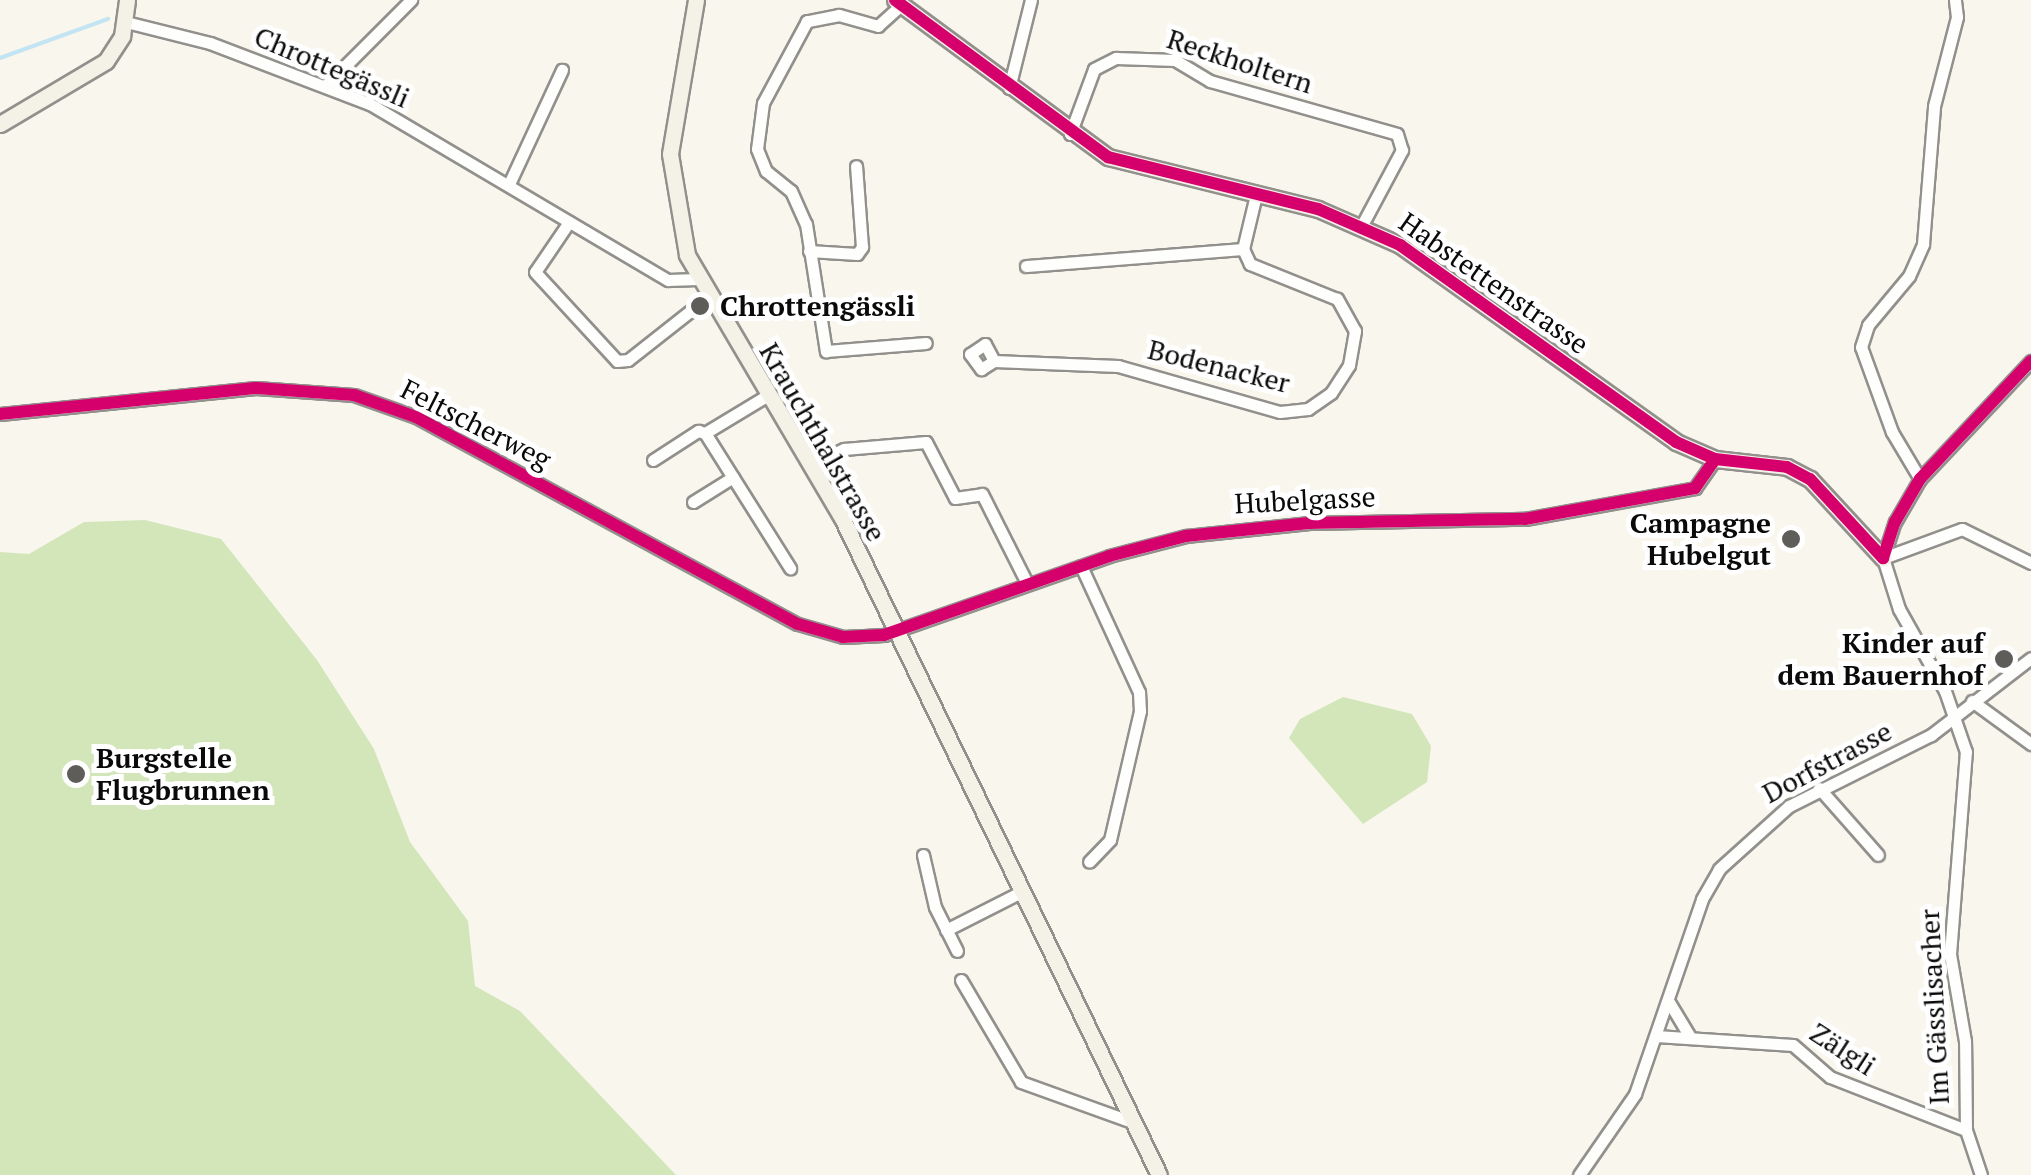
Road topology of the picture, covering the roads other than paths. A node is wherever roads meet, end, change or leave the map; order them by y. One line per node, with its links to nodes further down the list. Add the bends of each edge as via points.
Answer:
1 (127, 0): 7 (street)
2 (411, 0): 9 (street)
3 (696, 0): 21 (street, Krauchthalstrasse, via 670,154 676,220)
4 (1031, 0): 10 (street)
5 (1955, 0): 33 (street, via 1957,18 1934,106 1924,244 1909,276 1868,324 1861,348 1892,432)
6 (898, 2): 10 (street, Habstettenstrasse); 19 (street, via 878,26 839,15 806,21 763,103 757,149 766,171 791,191)
7 (126, 22): 9 (street, Chrottegässli, via 184,34); 11 (street, via 100,66)
8 (562, 70): 14 (street)
9 (325, 86): 14 (street, Chrottegässli, via 370,104)
10 (1010, 88): 12 (street, Habstettenstrasse)
11 (0, 124)
12 (1070, 134): 15 (street, Habstettenstrasse, via 1134,167); 17 (street, Reckholtern, via 1094,69 1116,58 1174,60 1210,81 1397,134 1402,150)
13 (856, 166): 19 (street, via 862,247 857,254)
14 (508, 184): 16 (street, Chrottegässli)
15 (1256, 195): 17 (street, Habstettenstrasse); 18 (street)
16 (569, 222): 21 (street, Chrottegässli, via 668,280); 22 (street, via 535,272 617,360 628,360)
17 (1362, 226): 29 (street, Habstettenstrasse, via 1428,262 1666,436)
18 (1244, 250): 20 (street); 25 (street, Bodenacker, via 1250,264 1271,278 1337,298 1349,312 1355,331 1349,365 1332,393 1308,409 1280,412 1118,366)
19 (809, 251): 23 (street, via 826,351)
20 (1026, 266)
21 (698, 279): 22 (street, Krauchthalstrasse)
22 (708, 297): 26 (street, Krauchthalstrasse)
23 (926, 343)
24 (2031, 361): 33 (street)
25 (994, 362)
26 (768, 396): 28 (street); 31 (street, Krauchthalstrasse)
27 (0, 414): 40 (street, Feltscherweg, via 278,386 354,394 430,425 798,624 843,636)
28 (706, 433): 30 (street, via 698,431); 32 (street)
29 (1715, 459): 35 (street, Habstettenstrasse, via 1780,465 1804,476); 37 (street, Hubelgasse, via 1695,488 1556,514 1224,530)
30 (654, 460)
31 (811, 465): 39 (street, via 844,450 926,442 954,498 982,494); 40 (street, Krauchthalstrasse)
32 (733, 477): 34 (street); 38 (street)
33 (1920, 478): 35 (street, via 1894,522)
34 (693, 502)
35 (1883, 558): 36 (street, via 1962,529); 43 (street, via 1900,609)
36 (2031, 562)
37 (1080, 566): 39 (street, Hubelgasse); 48 (street, via 1139,692 1140,711 1110,840)
38 (790, 568)
39 (1027, 584): 40 (street, Hubelgasse)
40 (896, 631): 49 (street, Krauchthalstrasse)
41 (2031, 658): 42 (street, Dorfstrasse)
42 (1972, 701): 43 (street, Dorfstrasse); 44 (street)
43 (1954, 716): 45 (street, Dorfstrasse, via 1930,735); 57 (street, Im Gässlisacher, via 1966,772 1950,954 1965,1041)
44 (2031, 744)
45 (1819, 788): 47 (street); 53 (street, Dorfstrasse, via 1767,822 1718,869)
46 (923, 855): 50 (street)
47 (1878, 855)
48 (1089, 862)
49 (1021, 892): 50 (street); 56 (street, Krauchthalstrasse)
50 (946, 930): 51 (street)
51 (957, 951)
52 (961, 980): 56 (street, via 1021,1082)
53 (1669, 1002): 54 (street); 55 (street, Dorfstrasse)
54 (1688, 1034): 55 (street, Zälgli); 57 (street, Zälgli, via 1793,1045 1846,1085)
55 (1656, 1036): 59 (street, Dorfstrasse, via 1618,1126)
56 (1132, 1122): 58 (street, Krauchthalstrasse)
57 (1966, 1130): 60 (street, Im Gässlisacher)
58 (1159, 1175)
59 (1579, 1175)
60 (1981, 1175)

